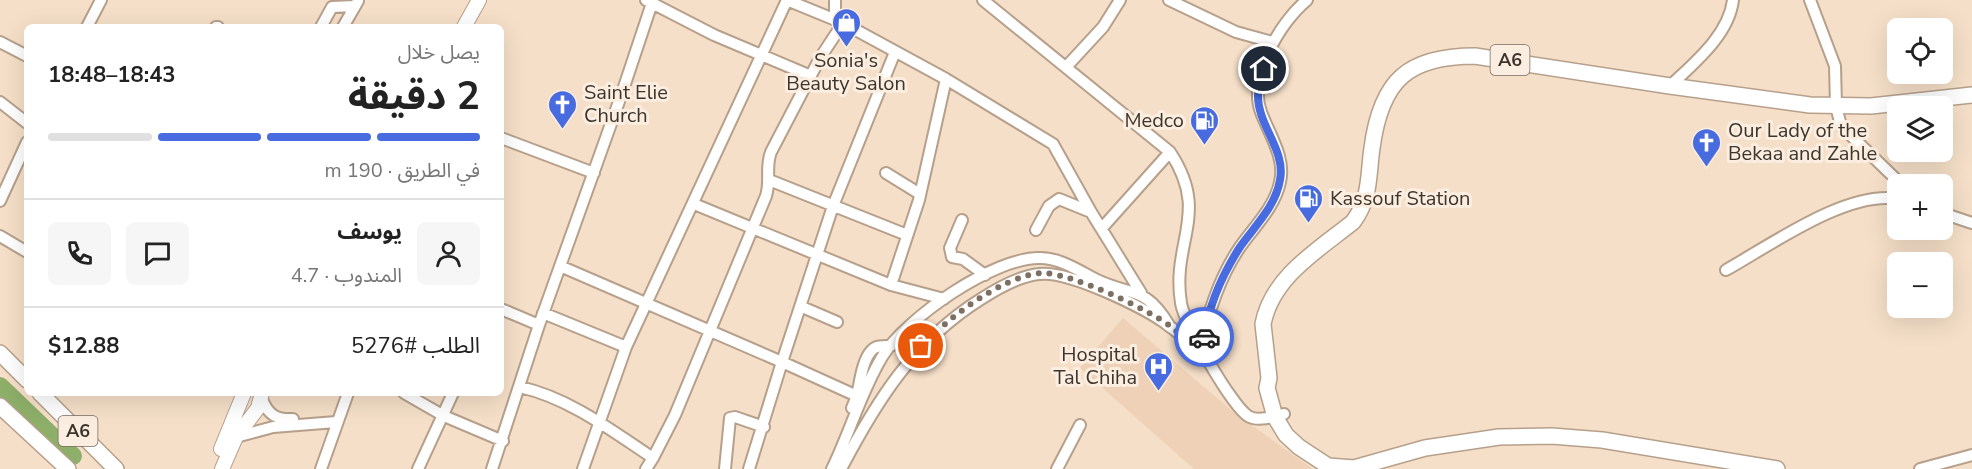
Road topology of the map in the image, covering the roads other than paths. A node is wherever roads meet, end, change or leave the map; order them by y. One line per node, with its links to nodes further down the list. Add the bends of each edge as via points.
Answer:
1 (101, 0): 15 (street)
2 (344, 0): 13 (street)
3 (479, 0): 18 (main road)
4 (787, 0): 14 (street); 23 (street)
5 (836, 0): 14 (street)
6 (983, 0): 24 (street)
7 (1120, 0): 24 (street, via 1103,27)
8 (1169, 0): 20 (street, via 1236,32)
9 (1307, 0): 20 (street)
10 (1733, 0): 27 (street, via 1714,41)
11 (1810, 0): 30 (street, via 1835,66)
12 (650, 1): 23 (street); 35 (street)
13 (357, 3): 16 (street, via 332,7); 17 (street)
14 (839, 22): 21 (street); 25 (street)
15 (89, 24)
16 (323, 24)
17 (346, 24)
18 (466, 24)
19 (0, 42): 22 (street)
20 (1272, 42): 75 (street, via 1258,95 1279,156 1280,182 1272,202 1220,284)
21 (895, 52): 26 (street); 43 (street)
22 (24, 54)
23 (760, 57): 25 (street); 42 (street)
24 (1067, 66): 34 (street)
25 (811, 76): 38 (street, via 771,152 767,163)
26 (946, 79): 39 (street); 44 (street, via 1053,144)
27 (1671, 86): 30 (highway, A6); 89 (highway, A6, via 1475,56 1444,56 1409,70 1386,97 1380,114 1366,199 1360,213 1283,280 1271,296 1263,324)
28 (1972, 95): 30 (highway, A6)
29 (0, 102): 31 (street)
30 (1836, 106): 37 (street, via 1841,126)
31 (24, 121)
32 (504, 139): 35 (street)
33 (24, 149): 41 (street)
34 (1170, 152): 49 (street); 75 (street, via 1180,168 1190,200 1190,222 1181,257 1181,304 1187,324)
35 (594, 172): 56 (street)
36 (886, 173): 39 (street)
37 (1890, 174)
38 (769, 180): 43 (street); 48 (street)
39 (920, 194): 51 (street)
40 (1887, 199): 58 (street, via 1864,199 1839,207)
41 (0, 201)
42 (694, 204): 48 (street); 65 (street)
43 (833, 206): 51 (street); 54 (street)
44 (1090, 212): 49 (street); 50 (street, via 1059,199 1048,206)
45 (1953, 217): 47 (street)
46 (962, 220): 60 (street, via 950,248 952,257 963,259)
47 (1972, 223)
48 (753, 228): 54 (street); 72 (street)
49 (1102, 228): 63 (street)
50 (1036, 230)
51 (907, 235): 61 (street)
52 (0, 236): 53 (street)
53 (24, 250)
54 (816, 256): 61 (street); 66 (street)
55 (1039, 258): 57 (street); 59 (street); 63 (street, via 1067,265 1107,285)
56 (560, 266): 65 (street); 68 (street)
57 (996, 268): 60 (street); 62 (street)
58 (1726, 270)
59 (1038, 273): 62 (street); 71 (street, via 1075,279)
60 (985, 275): 64 (street)
61 (891, 285): 64 (street)
62 (1001, 286): 113 (street, via 950,320 907,361)
63 (1141, 293): 71 (street)
64 (944, 299): 73 (street, via 920,316)
65 (647, 302): 72 (street); 74 (street)
66 (802, 307): 69 (street); 78 (street)
67 (504, 310): 70 (street)
68 (543, 313): 70 (street); 74 (street)
69 (837, 322)
70 (539, 324): 80 (street)
71 (1169, 325): 77 (street)
72 (710, 330): 78 (street); 101 (street)
73 (891, 346): 87 (street, via 872,350); 99 (street, via 869,382)
74 (626, 347): 93 (street)
75 (1202, 348): 77 (street)
76 (0, 353): 79 (highway)
77 (1207, 360): 89 (street, via 1245,413 1255,419)
78 (783, 362): 87 (street); 95 (street)
79 (24, 377)
80 (520, 387): 93 (street, via 543,392); 98 (street)
81 (43, 396): 103 (highway, A6)
82 (243, 396): 104 (main road)
83 (262, 396): 90 (street); 97 (main road)
84 (347, 396): 92 (street)
85 (409, 396): 91 (street)
86 (452, 396): 91 (street)
87 (857, 396): 99 (street, via 844,433)
88 (0, 406): 102 (highway, A6)
89 (1277, 411): 115 (highway, A6, via 1299,447 1328,466)
90 (271, 414): 92 (street, via 283,420); 96 (street)
91 (444, 416): 98 (street); 107 (street)
92 (337, 419): 96 (street); 106 (street)
93 (599, 422): 101 (street); 109 (street)
94 (1080, 424): 114 (street)
95 (764, 427): 110 (street, via 730,418); 111 (street)
96 (270, 428): 97 (street)
97 (236, 437): 105 (main road)
98 (503, 441): 108 (street)
99 (845, 442): 112 (street)
100 (1972, 455): 117 (street)
101 (650, 465)
102 (68, 469)
103 (116, 469)
104 (213, 469)
105 (222, 469)
106 (321, 469)
107 (418, 469)
108 (492, 469)
109 (583, 469)
110 (725, 469)
111 (749, 469)
112 (832, 469)
113 (841, 469)
114 (1057, 469)
115 (1354, 469): 116 (highway, A6, via 1425,448 1498,437 1552,436 1602,440)
116 (1776, 469)
117 (1920, 469)

